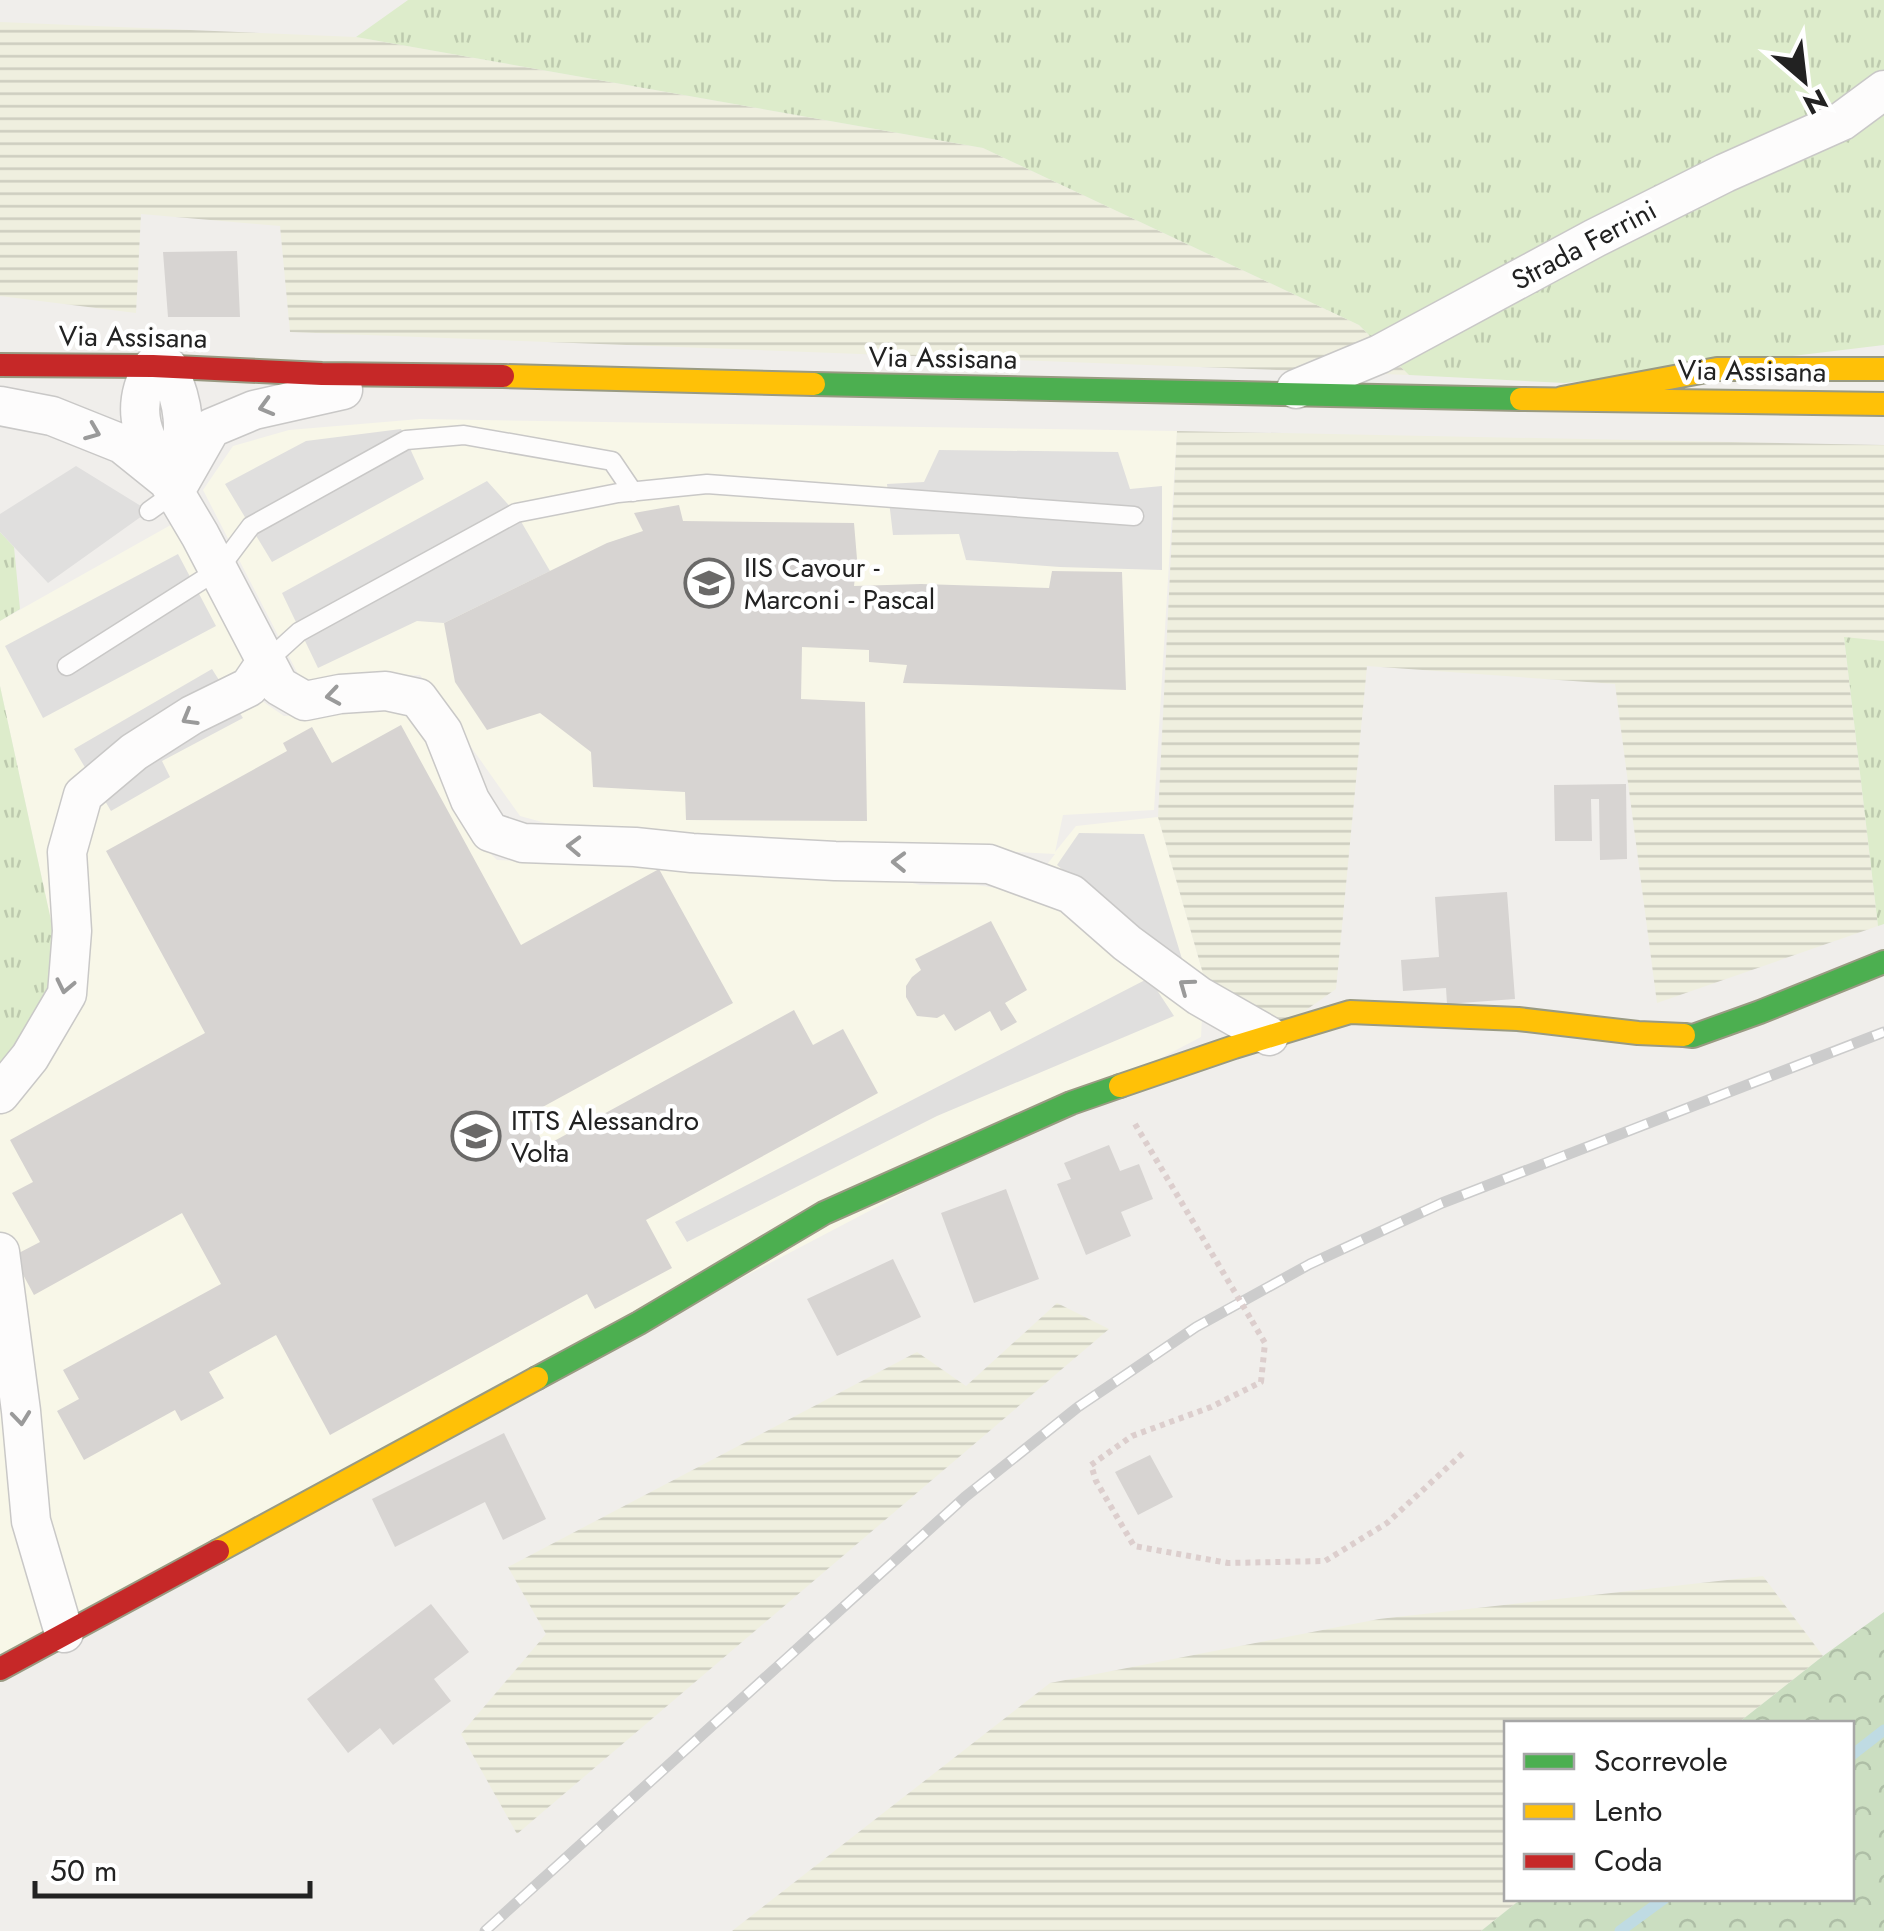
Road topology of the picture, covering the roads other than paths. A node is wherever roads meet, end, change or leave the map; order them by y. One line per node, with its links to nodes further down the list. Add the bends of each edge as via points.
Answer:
1 (1884, 90): 6 (street, Strada Ferrini, via 1842,122 1725,172 1380,354)
2 (0, 365): 3 (main road, Via Assisana)
3 (160, 367): 5 (main road, Via Assisana); 11 (street, via 143,382 140,407 142,429 162,466)
4 (1884, 370): 7 (main road, via 1717,370)
5 (465, 375): 6 (main road, Via Assisana); 11 (street, one-way to 11, via 371,385 254,410 212,428)
6 (1280, 395): 7 (main road, Via Assisana)
7 (1562, 398): 8 (main road, Via Assisana)
8 (1884, 404)
9 (0, 406): 11 (street, one-way to 11, via 52,416 122,444 168,482)
10 (632, 492): 12 (lane, via 708,484); 13 (lane, via 612,461 464,435 406,440 250,526); 14 (lane, via 516,513 299,632)
11 (162, 502): 13 (street)
12 (1134, 516)
13 (218, 570): 14 (street); 15 (lane)
14 (266, 662): 17 (street, one-way to 14, via 1199,996 1071,894 989,864 522,843 490,832 443,732 418,698 386,690 305,701 279,686); 18 (street, one-way to 18, via 248,686 134,752 83,795 67,852 67,994)
15 (68, 666)
16 (1884, 962): 17 (main road, via 1693,1036 1350,1012)
17 (1270, 1036): 20 (main road, via 1071,1103 824,1213 622,1332)
18 (0, 1094)
19 (0, 1252): 20 (street, one-way to 20, via 31,1521)
20 (64, 1633): 21 (main road)
21 (0, 1668)

